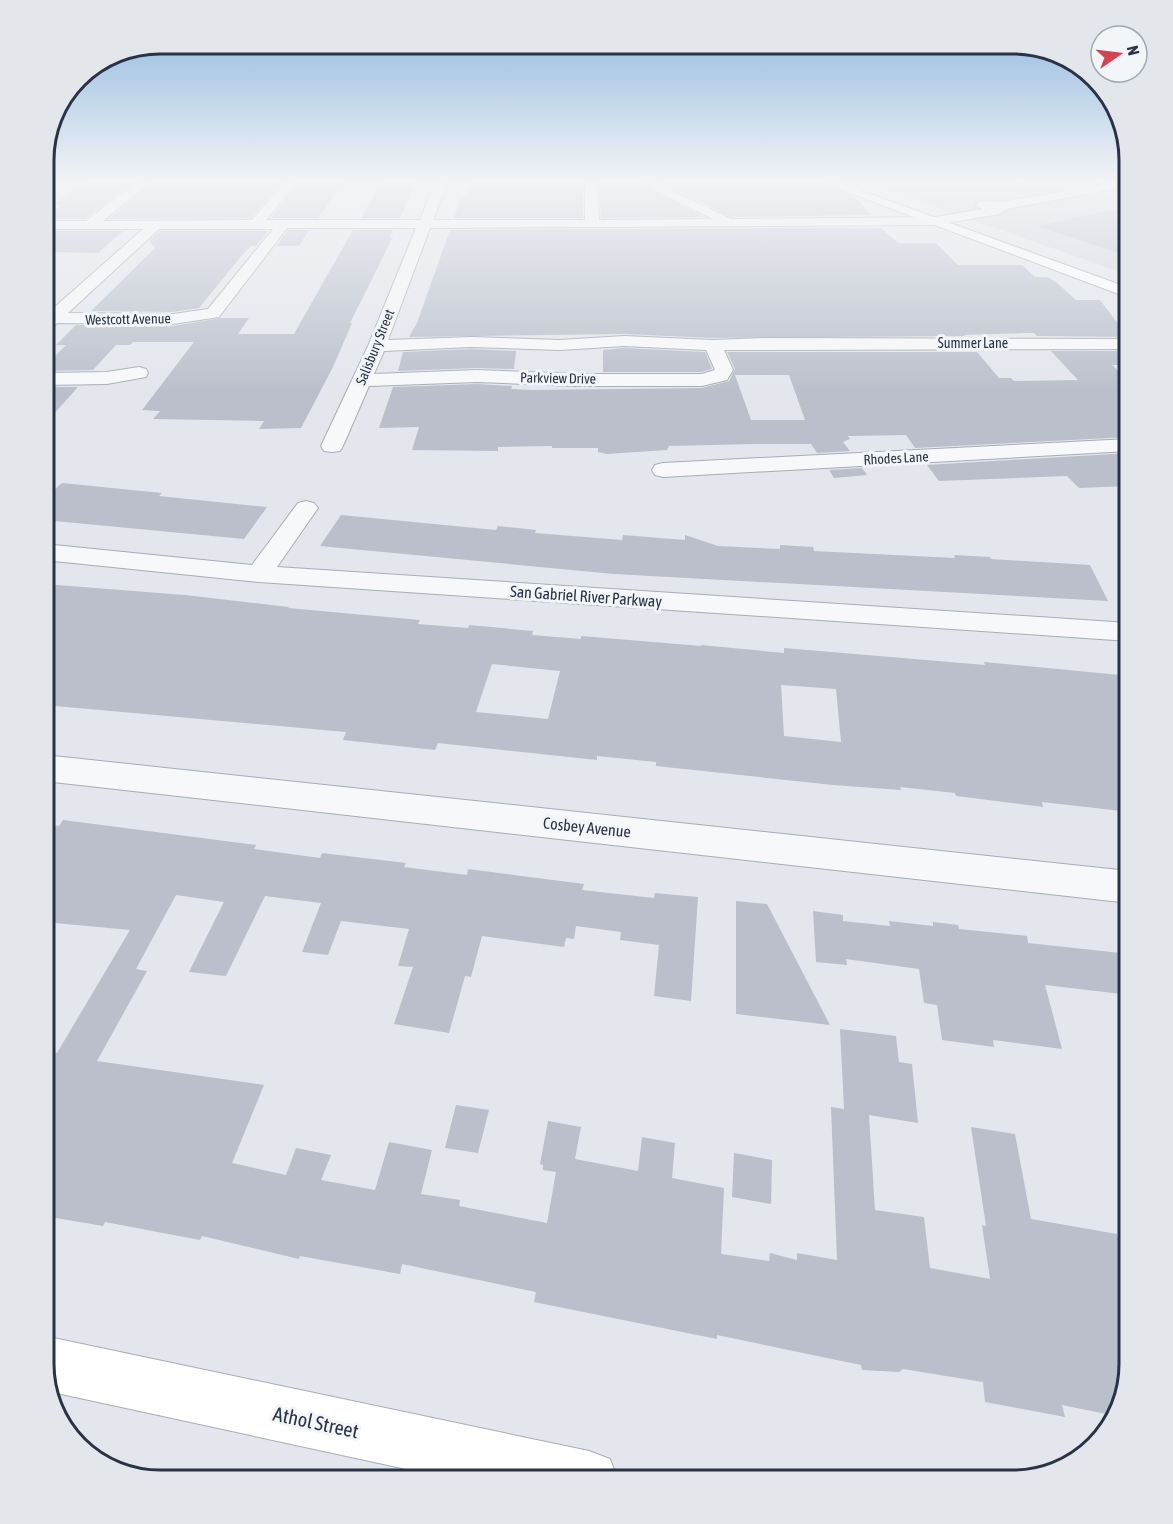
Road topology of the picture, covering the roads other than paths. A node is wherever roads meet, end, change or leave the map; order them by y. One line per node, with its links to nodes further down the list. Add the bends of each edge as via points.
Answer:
1 (125, 251): 8 (street)
2 (262, 251): 9 (street, Westcott Avenue, via 213,313 173,319)
3 (414, 251): 12 (street, Salisbury Street)
4 (1023, 251): 7 (main road)
5 (1034, 251): 6 (main road)
6 (1119, 280)
7 (1119, 289)
8 (54, 314)
9 (54, 320)
10 (1119, 344): 11 (street, Summer Lane)
11 (713, 345): 12 (street, via 471,342); 15 (street, Parkview Drive, via 724,370 720,376 702,380 477,376)
12 (377, 346): 15 (street, Salisbury Street)
13 (139, 373): 14 (street)
14 (54, 379)
15 (362, 380): 16 (street, Salisbury Street)
16 (332, 446)
17 (1119, 446): 18 (street, Rhodes Lane)
18 (663, 470)
19 (306, 508): 21 (street)
20 (54, 553): 21 (street, San Gabriel River Parkway)
21 (259, 574): 22 (street, San Gabriel River Parkway)
22 (1119, 631)
23 (54, 769): 24 (street, Cosbey Avenue)
24 (1119, 886)
25 (54, 1365): 26 (main road, Athol Street)
26 (542, 1470)

